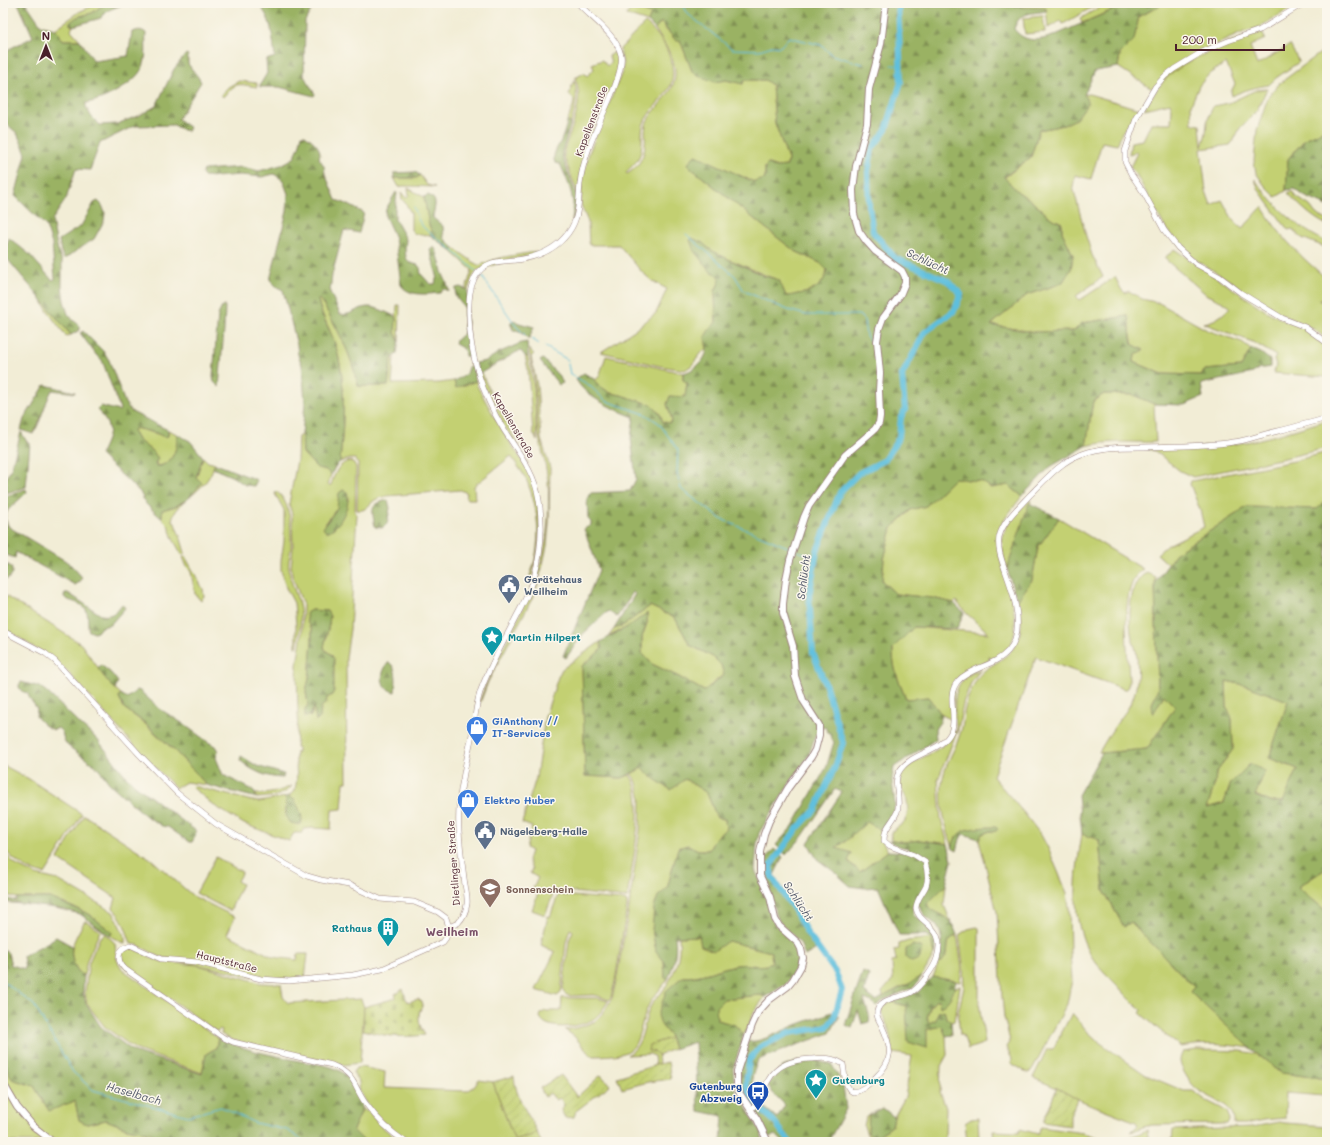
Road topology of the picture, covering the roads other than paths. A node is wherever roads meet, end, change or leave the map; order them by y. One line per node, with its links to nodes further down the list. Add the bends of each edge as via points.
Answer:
1 (578, 3): 6 (street, Kapellenstraße, via 614,39 622,64 588,151 580,182 577,214 566,236 547,251 523,260 499,262 484,267 472,283 468,306 469,334 481,387 526,464 539,498 541,537)
2 (886, 3): 10 (main road, via 881,44 869,89 867,124 855,172 854,214 859,231 866,241 902,271 905,284 883,318 879,329 879,423 876,429 845,455 809,506 786,579 783,613 792,646 795,676 803,700 819,725 819,735 815,750 776,808 761,843 760,876 770,898 775,919 798,943 803,958 793,980 758,1012 742,1053 737,1071 737,1086)
3 (1304, 3): 4 (street, via 1260,30 1202,52 1174,68 1156,87 1136,120 1125,152 1125,162 1164,230 1178,248 1196,264 1220,277 1241,293 1282,318 1305,327)
4 (1327, 343)
5 (1327, 418): 10 (street, via 1234,442 1192,446 1106,448 1080,454 1055,470 1006,522 999,537 999,552 1016,610 1016,641 997,660 957,682 953,693 954,722 951,733 943,742 903,766 898,773 897,812 884,833 884,841 890,846 914,854 925,862 928,872 926,885 916,907 918,915 937,935 937,958 921,984 912,992 883,1002 877,1011 889,1045 890,1056 885,1068 862,1090 849,1090 846,1086 843,1064 834,1059 798,1059 776,1070)
6 (537, 564): 8 (street, Dietlinger Straße, via 525,599 479,693 458,807 467,907 458,923)
7 (3, 631): 8 (street, via 55,661 158,774 204,815 307,876 349,885 380,899 414,902 443,915)
8 (449, 927): 12 (street, Hauptstraße, via 443,942 393,965 353,975 319,979 261,979 198,962 161,959 130,945 120,952 119,960 125,969 224,1038 332,1065 346,1072 365,1103 381,1122)
9 (3, 1083): 11 (main road, via 17,1107 33,1126)
10 (752, 1109): 13 (main road)
11 (53, 1142)
12 (406, 1142)
13 (768, 1142)

